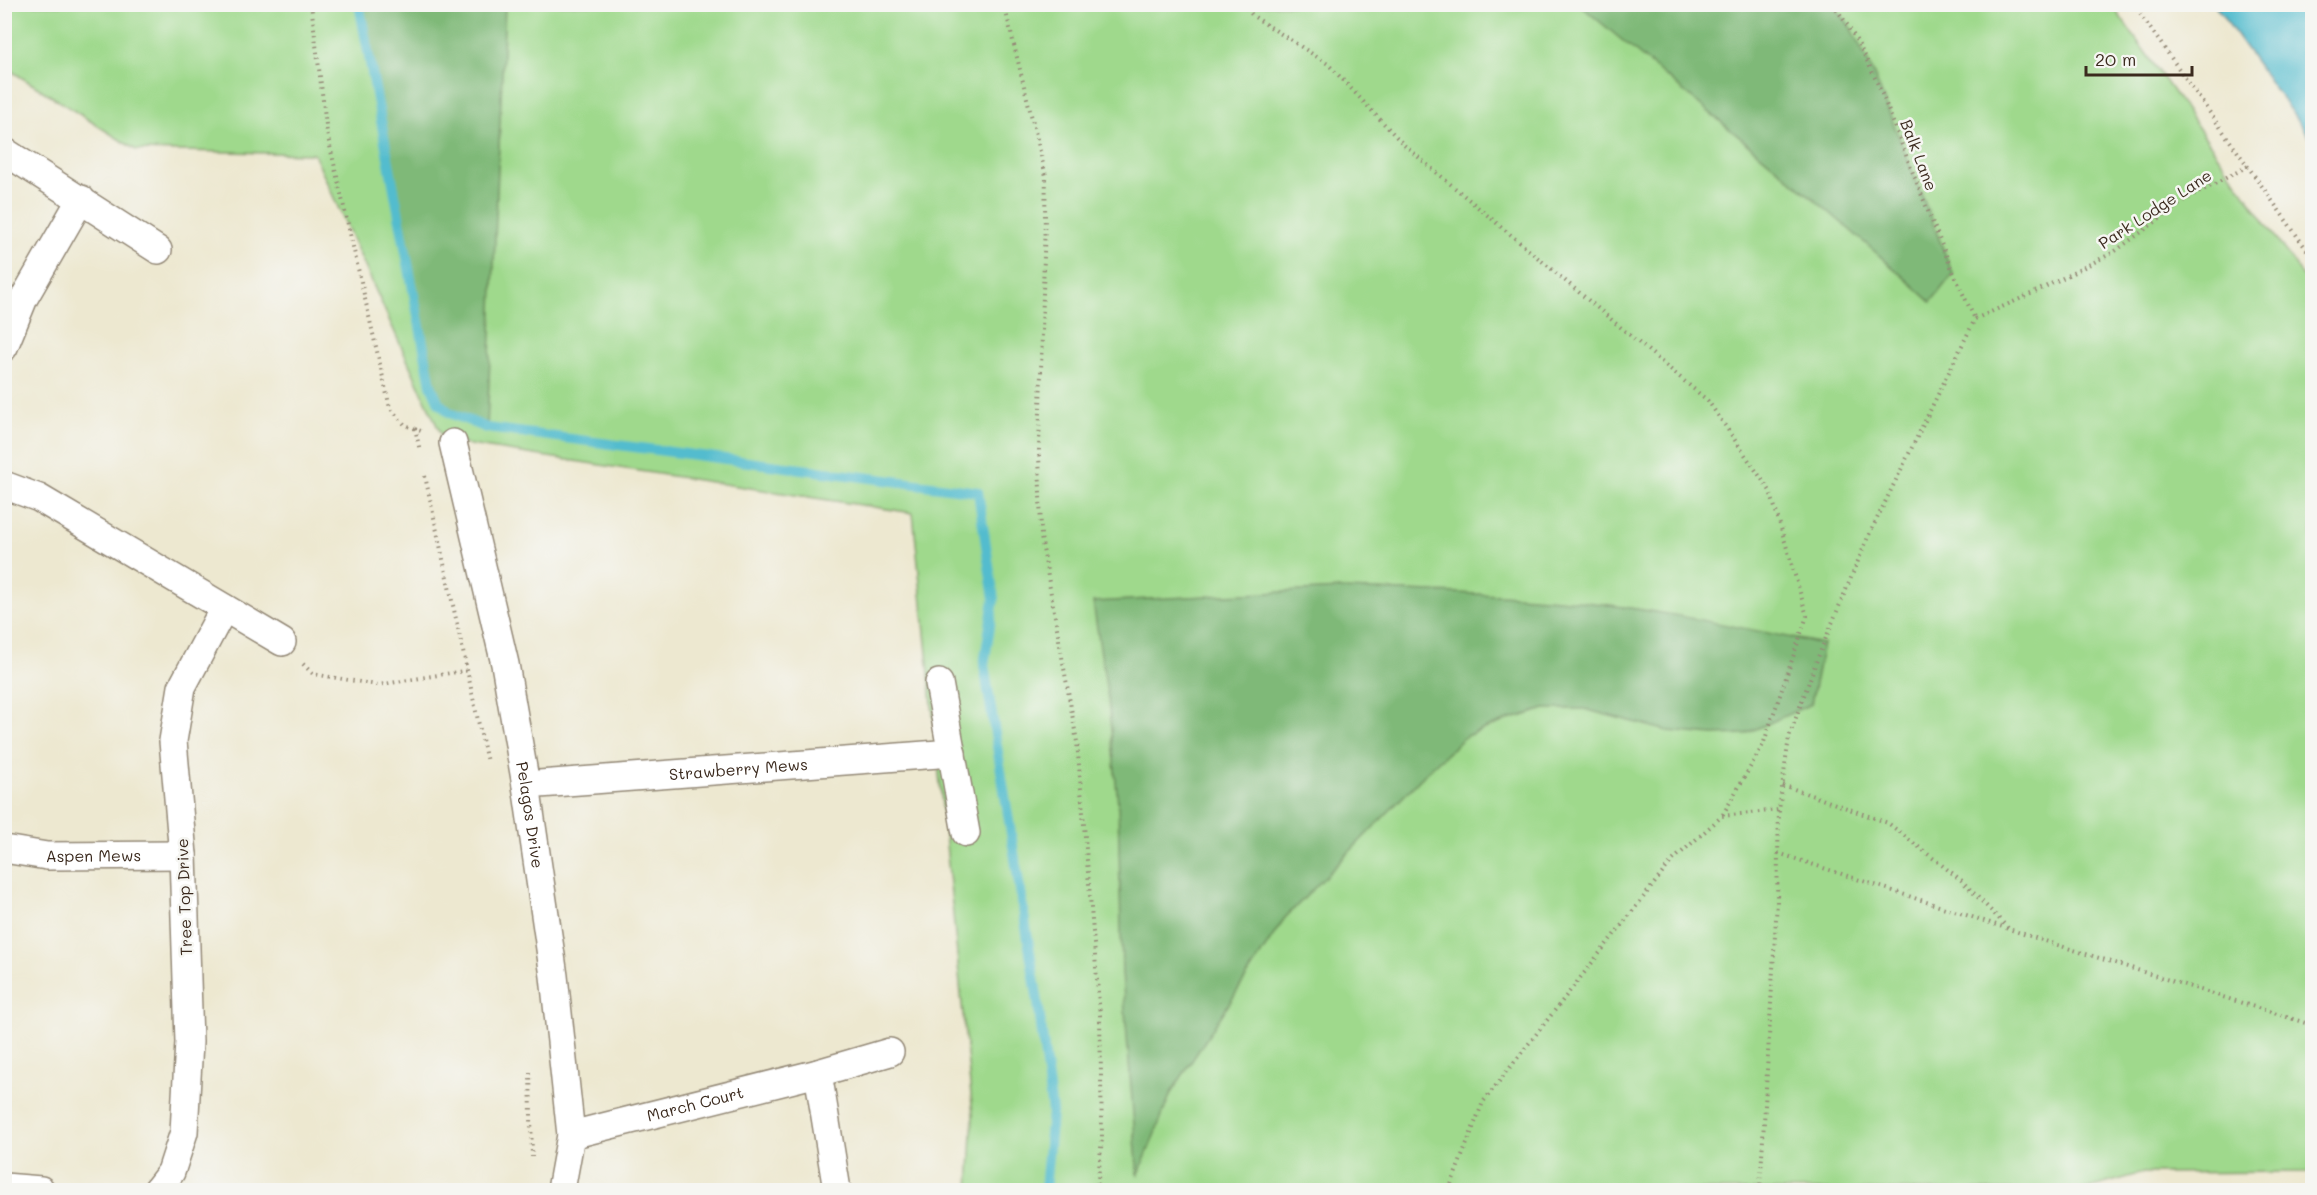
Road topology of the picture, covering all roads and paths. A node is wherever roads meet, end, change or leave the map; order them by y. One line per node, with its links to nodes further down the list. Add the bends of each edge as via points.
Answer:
1 (311, 4): 13 (path, via 327,133 390,408 405,425)
2 (1005, 4): 45 (path, via 1046,176 1039,449 1041,537 1077,742 1100,1014 1102,1138)
3 (1243, 4): 28 (path, via 1253,16 1328,64 1404,145 1708,401 1770,491 1807,616 1763,745)
4 (1833, 4): 11 (path, Balk Lane, via 1849,25 1873,72 1953,274)
5 (2133, 4): 7 (path)
6 (4, 151): 8 (street)
7 (2248, 166): 10 (path); 11 (path, Park Lodge Lane, via 2187,199 2114,252)
8 (81, 200): 9 (street); 12 (street, via 24,298)
9 (158, 250)
10 (2313, 257)
11 (1975, 319): 26 (path, via 1868,537 1818,657 1789,737)
12 (4, 347)
13 (415, 428): 14 (path); 15 (path)
14 (453, 443): 20 (street, Pelagos Drive)
15 (422, 463)
16 (425, 474): 21 (path)
17 (4, 485): 18 (street, via 39,498)
18 (224, 608): 19 (street); 32 (street, Tree Top Drive, via 182,687 172,741)
19 (282, 642): 21 (path, via 313,674 378,685)
20 (505, 664): 21 (path); 25 (street, Pelagos Drive)
21 (468, 670): 24 (path)
22 (939, 683): 23 (street)
23 (952, 753): 25 (street, Strawberry Mews); 29 (street)
24 (488, 765)
25 (526, 785): 38 (street, Pelagos Drive, via 554,976)
26 (1783, 785): 27 (path); 33 (path, via 1888,824 1961,880)
27 (1779, 810): 28 (path); 31 (path)
28 (1722, 816): 46 (path, via 1671,862 1483,1102)
29 (966, 832)
30 (4, 849): 32 (street, Aspen Mews, via 47,856)
31 (1778, 853): 33 (path); 47 (path)
32 (183, 855): 42 (street, Tree Top Drive, via 189,1042 184,1132 171,1172)
33 (2009, 929): 34 (path)
34 (2313, 1025)
35 (890, 1052): 37 (street, March Court)
36 (530, 1066): 39 (path)
37 (818, 1073): 38 (street, March Court); 44 (street)
38 (571, 1135): 43 (street, Pelagos Drive)
39 (532, 1160)
40 (4, 1187): 41 (street)
41 (41, 1191)
42 (158, 1191)
43 (561, 1191)
44 (837, 1191)
45 (1097, 1191)
46 (1449, 1191)
47 (1760, 1191)

